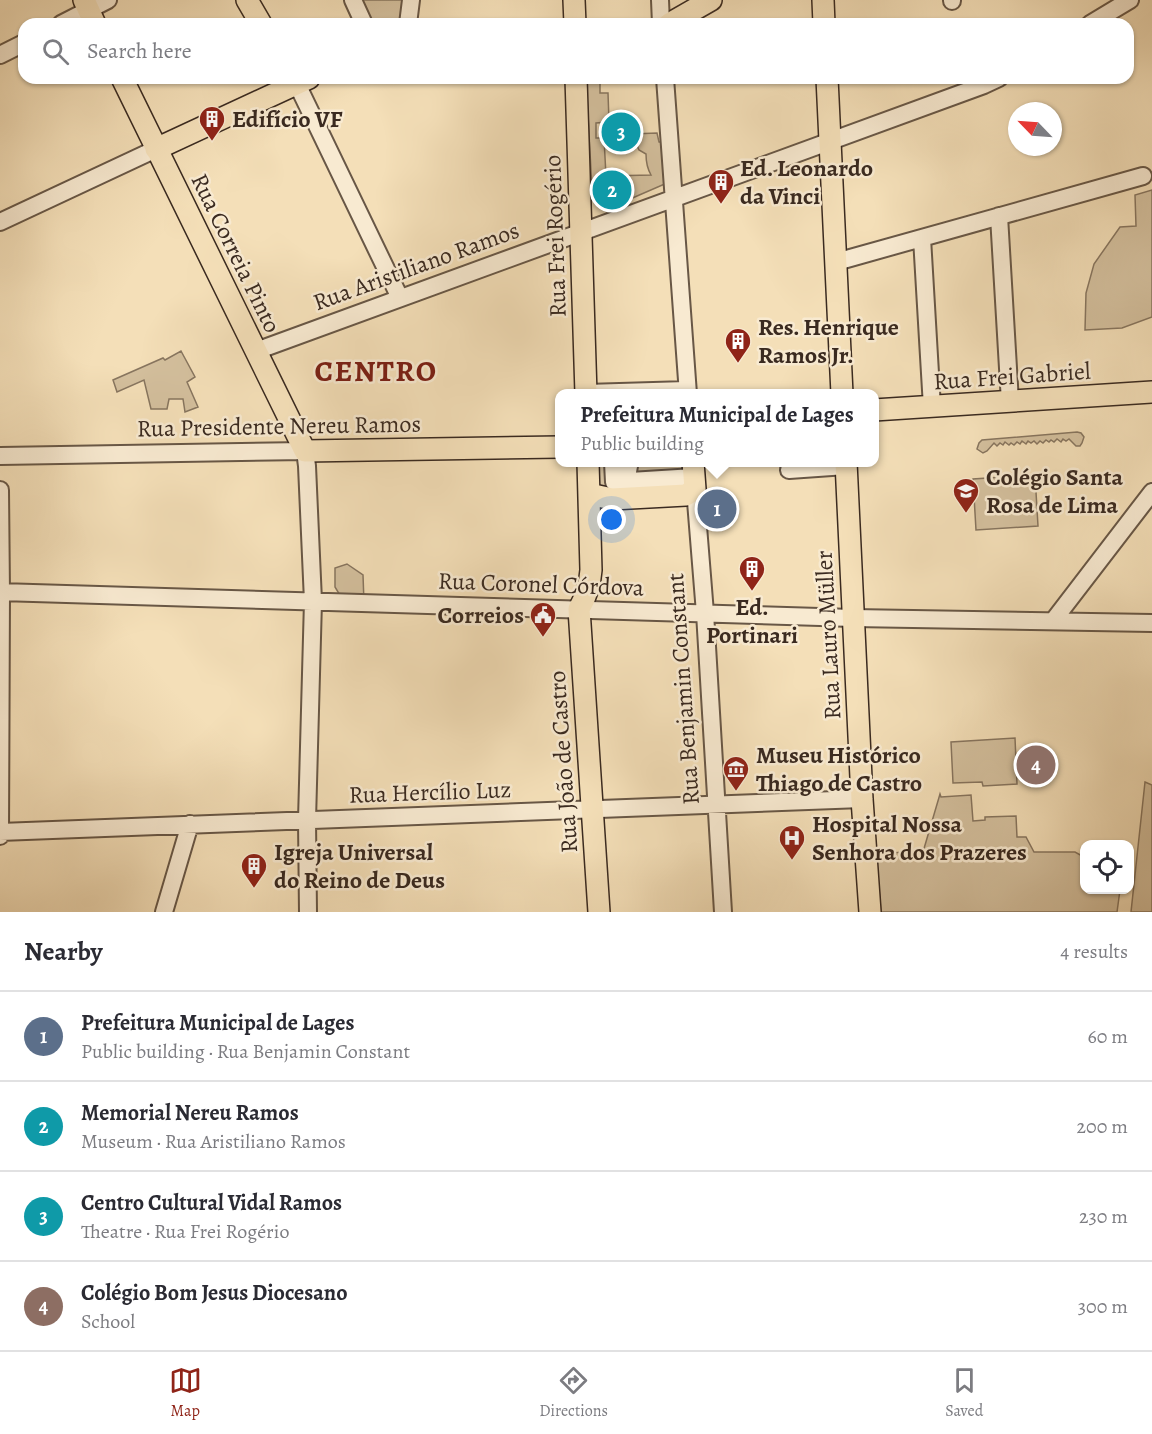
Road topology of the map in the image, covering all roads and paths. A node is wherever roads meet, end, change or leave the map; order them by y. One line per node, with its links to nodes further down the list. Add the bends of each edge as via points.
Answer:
1 (108, 0): 11 (street)
2 (247, 0): 13 (main road)
3 (353, 0): 14 (street)
4 (411, 0): 15 (street)
5 (574, 0): 16 (main road)
6 (660, 0): 17 (street)
7 (711, 0): 18 (main road)
8 (823, 0): 19 (main road)
9 (1130, 0): 10 (street)
10 (1101, 7)
11 (89, 11): 12 (street)
12 (74, 18)
13 (258, 18)
14 (361, 18)
15 (409, 18)
16 (575, 18)
17 (661, 18)
18 (680, 18)
19 (824, 18)
20 (18, 46): 21 (street)
21 (0, 55)
22 (125, 84): 30 (main road, Rua Correia Pinto)
23 (292, 84): 30 (main road)
24 (302, 84): 38 (street)
25 (576, 84): 35 (main road, Rua Frei Rogério)
26 (665, 84): 32 (street)
27 (827, 84): 29 (main road)
28 (986, 84): 29 (street, Rua Aristiliano Ramos)
29 (830, 141): 32 (street, Rua Aristiliano Ramos); 37 (main road)
30 (156, 148): 34 (street); 39 (main road, Rua Correia Pinto)
31 (1143, 176): 33 (street)
32 (674, 198): 35 (street, Rua Aristiliano Ramos); 41 (street)
33 (999, 216): 36 (street); 44 (street)
34 (0, 222)
35 (581, 232): 38 (street, Rua Aristiliano Ramos); 40 (main road, Rua Frei Rogério)
36 (922, 238): 37 (street); 45 (street)
37 (836, 262): 42 (main road)
38 (400, 298): 39 (street, Rua Aristiliano Ramos)
39 (256, 351): 48 (main road, Rua Correia Pinto)
40 (586, 389)
41 (683, 389)
42 (842, 389)
43 (1152, 392): 44 (main road, Rua Frei Gabriel)
44 (1010, 402): 45 (main road, Rua Frei Gabriel)
45 (932, 407): 46 (main road, Rua Frei Gabriel)
46 (879, 410)
47 (555, 447): 48 (main road, Rua Presidente Nereu Ramos)
48 (305, 451): 49 (street, Rua Presidente Nereu Ramos); 63 (street)
49 (0, 456)
50 (588, 467): 60 (main road)
51 (614, 467): 58 (street)
52 (628, 467): 58 (street)
53 (663, 467): 57 (street, Rua Benjamin Constant)
54 (818, 467): 56 (street)
55 (846, 467): 66 (main road, Rua Lauro Müller)
56 (789, 470)
57 (680, 480): 58 (main road); 65 (street, Rua Benjamin Constant)
58 (617, 486): 60 (main road, via 604,498)
59 (0, 490): 62 (street)
60 (589, 494): 64 (main road, via 590,581)
61 (1150, 496): 67 (street)
62 (1, 592): 63 (street, Rua Coronel Córdova); 74 (street)
63 (313, 601): 64 (street, Rua Coronel Córdova); 72 (street)
64 (579, 609): 65 (street, Rua Coronel Córdova); 71 (main road, Rua João de Castro)
65 (705, 613): 66 (street, Rua Coronel Córdova); 70 (street, Rua Benjamin Constant)
66 (853, 618): 67 (street, Rua Coronel Córdova); 69 (main road, Rua Lauro Müller)
67 (1053, 621): 68 (street, Rua Coronel Córdova)
68 (1152, 623)
69 (862, 800): 70 (street, Rua Hercílio Luz); 79 (main road, Rua Lauro Müller)
70 (716, 805): 71 (street, Rua Hercílio Luz); 78 (street, Rua Benjamin Constant)
71 (592, 810): 72 (street, Rua Hercílio Luz); 77 (main road, Rua João de Castro)
72 (307, 820): 73 (street, Rua Hercílio Luz); 76 (street)
73 (190, 825): 74 (street, Rua Hercílio Luz); 75 (street)
74 (0, 834)
75 (164, 912)
76 (308, 912)
77 (599, 912)
78 (723, 912)
79 (870, 912)

